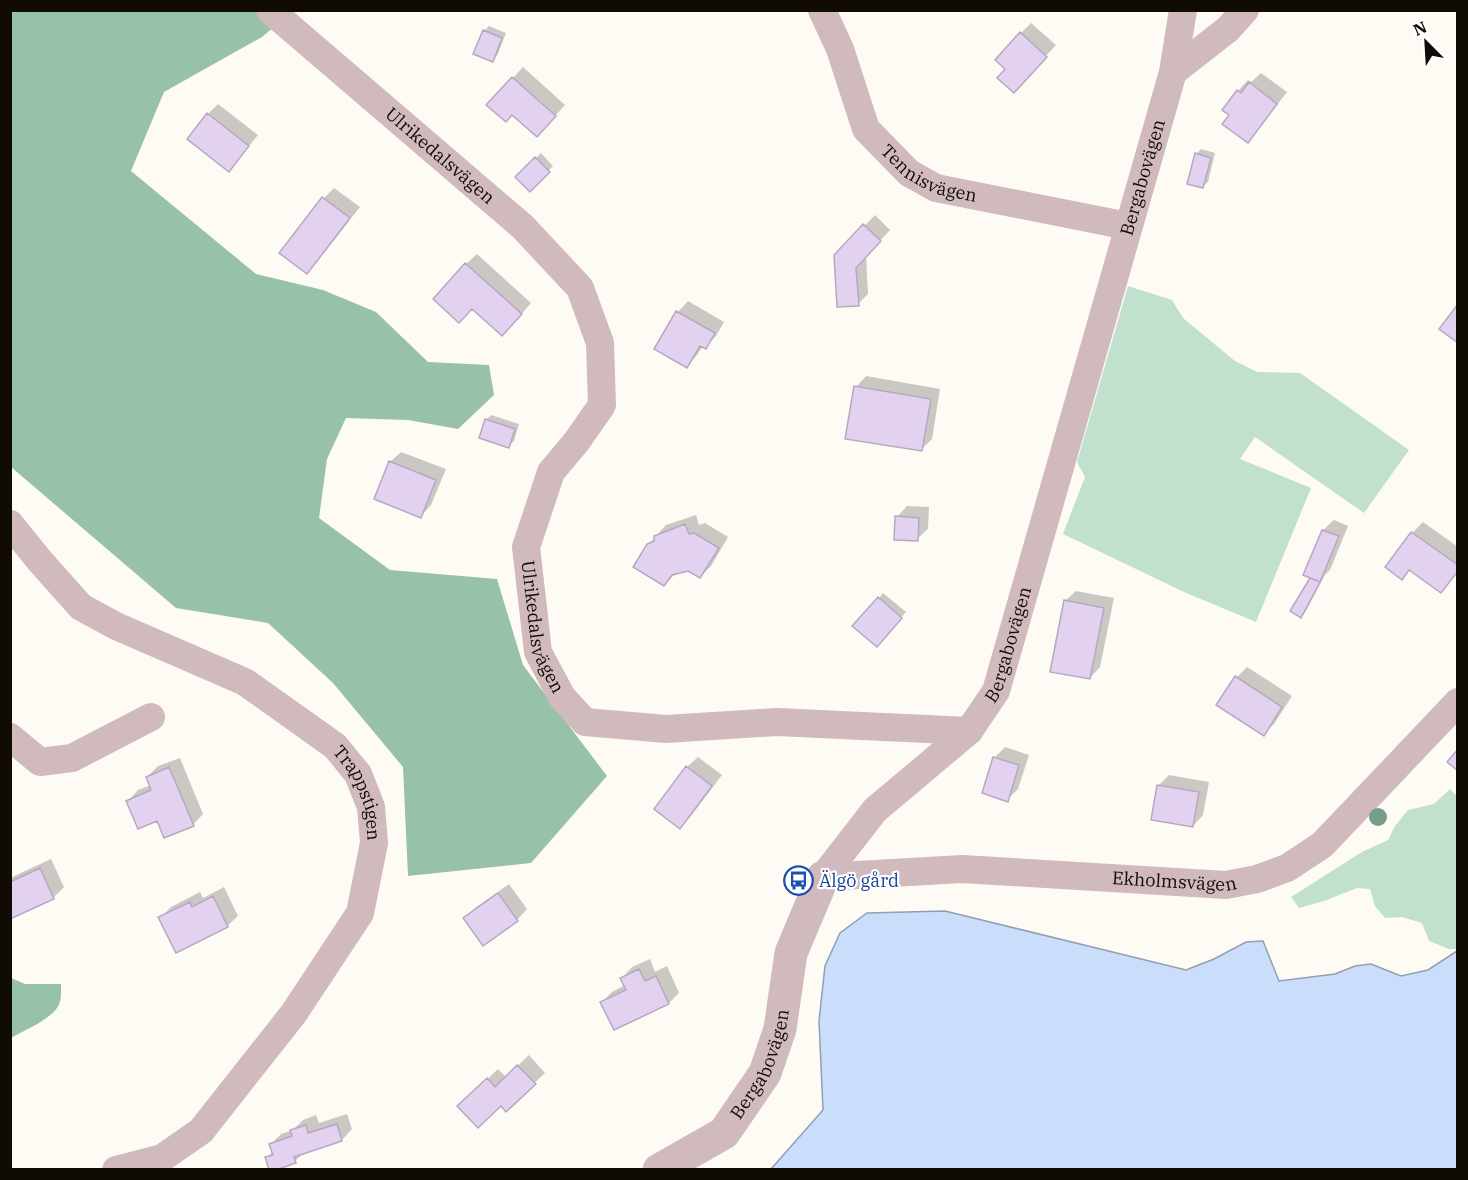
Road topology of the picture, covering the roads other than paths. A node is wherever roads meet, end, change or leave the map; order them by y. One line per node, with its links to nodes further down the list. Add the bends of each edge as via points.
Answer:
1 (270, 10): 10 (street, Ulrikedalsvägen, via 523,227 580,288 600,343 602,405 551,472 526,547 538,652 562,697 585,722 666,729 777,723)
2 (822, 10): 6 (street, Tennisvägen, via 840,49 866,129 909,173 936,188)
3 (1183, 10): 5 (street, Bergabovägen)
4 (1245, 10): 5 (street, via 1228,29)
5 (1173, 72): 6 (street, Bergabovägen)
6 (1128, 226): 10 (street, Bergabovägen, via 996,691)
7 (10, 524): 13 (street, Trappstigen, via 81,607 116,627 245,682 335,746 358,774 371,807 374,843 360,913 294,1013 201,1131 162,1158)
8 (1458, 702): 12 (street, Ekholmsvägen, via 1322,845 1287,868 1257,879 1226,885 962,869)
9 (151, 717): 11 (street, via 72,758 40,762)
10 (969, 731): 12 (street, Bergabovägen, via 875,810)
11 (10, 737)
12 (823, 877): 14 (street, Bergabovägen, via 791,953 780,1029 765,1073 724,1133)
13 (116, 1170)
14 (659, 1170)

